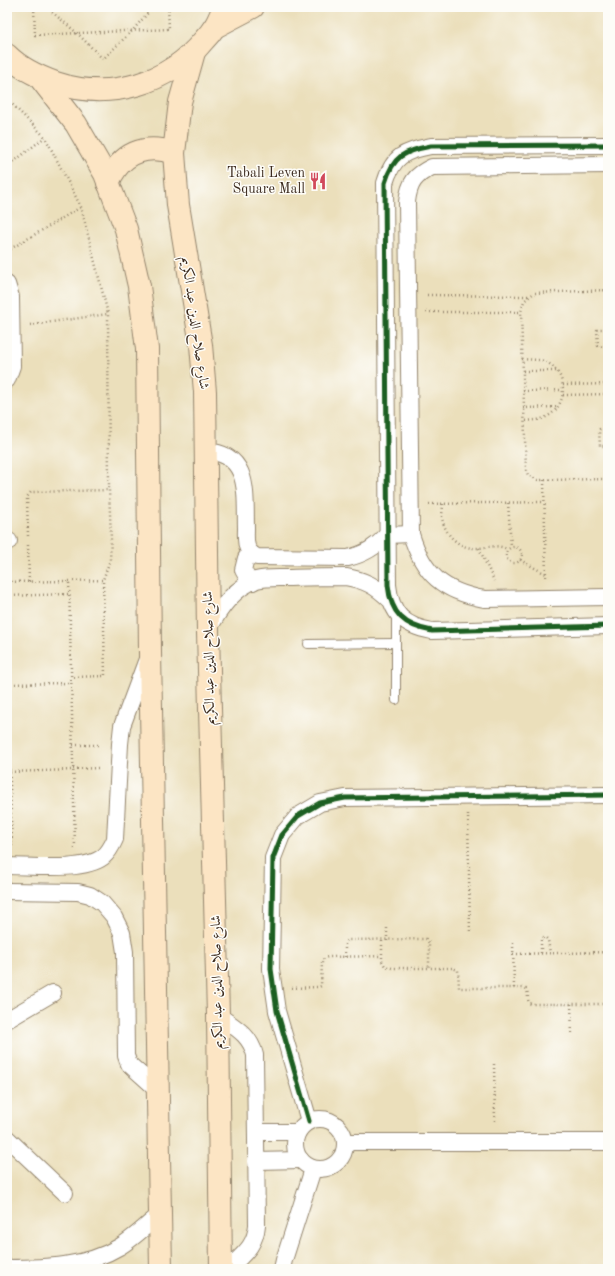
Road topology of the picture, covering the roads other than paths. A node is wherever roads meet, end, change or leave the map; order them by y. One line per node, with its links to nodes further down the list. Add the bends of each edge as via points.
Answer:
1 (224, 7): 3 (main road)
2 (254, 7): 3 (main road)
3 (215, 27): 4 (main road)
4 (194, 52): 6 (main road, via 168,72 137,86 105,91 71,88); 9 (main road, شارع صلاح الدين عبد الكريم, via 180,102)
5 (7, 55): 6 (main road)
6 (40, 78): 12 (main road, via 76,124)
7 (608, 145): 8 (street)
8 (566, 146): 10 (street); 17 (street, via 431,146 404,154 395,161 388,172 385,183)
9 (174, 153): 12 (main road, via 151,149 140,151 120,163); 15 (main road, شارع صلاح الدين عبد الكريم, via 178,205 201,345 205,392)
10 (567, 165): 11 (street); 16 (street, via 432,167 422,172 408,190)
11 (608, 165)
12 (108, 183): 26 (main road, via 126,229 139,286 147,349)
13 (7, 284): 14 (street, via 11,297 12,366)
14 (7, 380)
15 (205, 451): 18 (street, via 223,454 242,473 245,486 246,544); 23 (main road, شارع صلاح الدين عبد الكريم)
16 (411, 534): 17 (street); 20 (street, via 416,551 425,566 451,589 467,596 485,599)
17 (387, 535): 18 (street, via 370,550 348,558 269,558); 21 (street, via 388,585)
18 (252, 554): 19 (street, via 246,558 243,570)
19 (253, 582): 21 (street, via 269,578 359,579 380,590); 23 (street, via 232,596 222,607)
20 (608, 598)
21 (392, 605): 22 (street, via 405,622 418,629 432,631); 24 (lane)
22 (608, 626)
23 (208, 632): 32 (main road, شارع صلاح الدين عبد الكريم)
24 (396, 643): 25 (lane); 27 (lane)
25 (308, 644)
26 (150, 652): 29 (street, via 124,719 120,744 115,839 111,849 103,857 75,867); 34 (main road)
27 (396, 700)
28 (608, 795): 35 (street, via 345,798 320,803 298,816 282,835 273,858 271,969 277,1012)
29 (10, 866)
30 (7, 891): 34 (street, via 78,892 90,895 102,903 114,917 122,933 125,952 126,1056 129,1064)
31 (52, 993): 33 (street)
32 (218, 1016): 36 (street, via 246,1036 253,1045); 47 (main road, شارع صلاح الدين عبد الكريم)
33 (7, 1020)
34 (158, 1090): 43 (main road)
35 (304, 1127): 36 (street); 38 (street, via 319,1119 328,1120 343,1132); 41 (street, via 295,1147)
36 (256, 1132): 40 (street)
37 (7, 1138): 42 (street)
38 (346, 1142): 39 (street); 41 (street, via 345,1152 332,1167 323,1170)
39 (608, 1142)
40 (256, 1160): 41 (street); 48 (street, via 256,1236 250,1247)
41 (307, 1165): 49 (street)
42 (65, 1193)
43 (160, 1214): 45 (street, via 119,1247 87,1261); 46 (main road)
44 (7, 1268): 45 (street)
45 (46, 1268)
46 (161, 1269)
47 (221, 1269)
48 (228, 1269)
49 (282, 1269)

